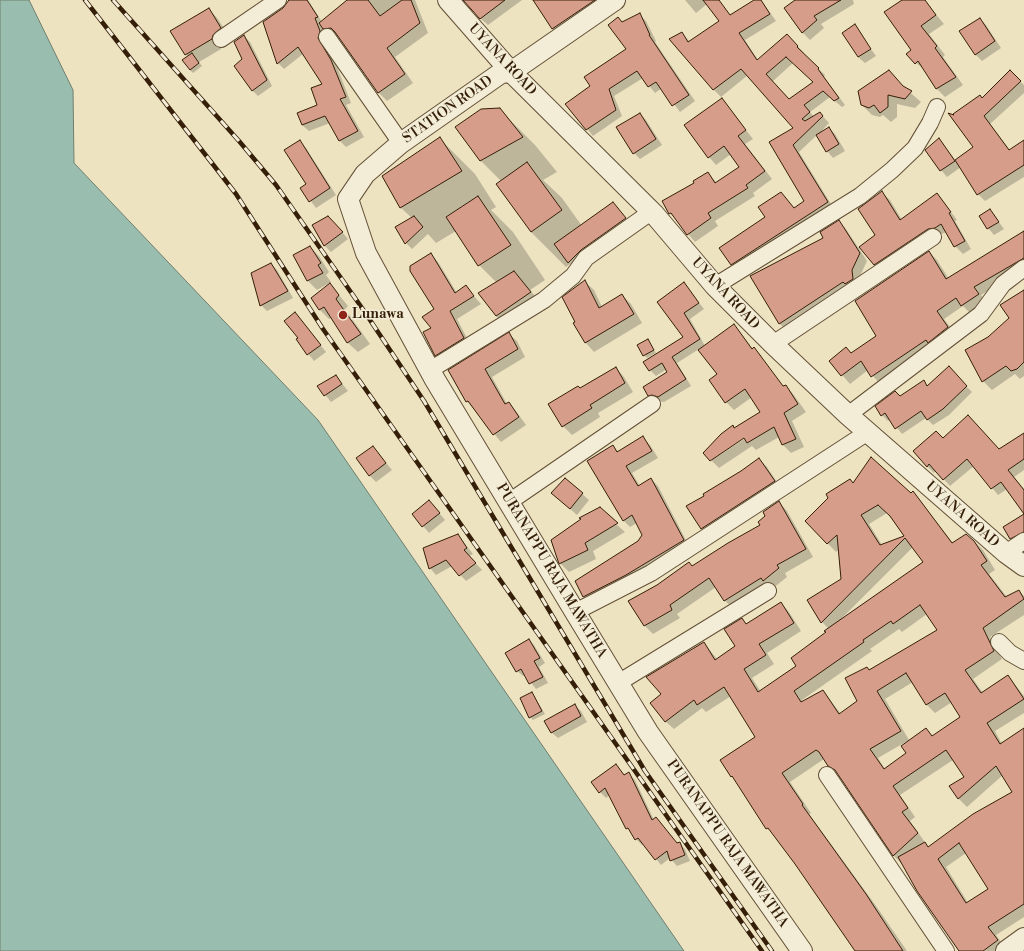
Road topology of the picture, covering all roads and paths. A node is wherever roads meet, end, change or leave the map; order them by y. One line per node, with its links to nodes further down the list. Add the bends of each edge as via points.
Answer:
1 (278, 0): 5 (street)
2 (448, 0): 6 (street, UYANA ROAD)
3 (616, 0): 6 (street, STATION ROAD)
4 (327, 37): 8 (street)
5 (221, 39)
6 (510, 72): 8 (street, STATION ROAD, via 502,73); 10 (street, UYANA ROAD)
7 (937, 108): 13 (street, via 915,148 860,196)
8 (401, 143): 9 (street, STATION ROAD)
9 (365, 174): 15 (street, PURANAPPU RAJA MAWATHA, via 348,199 366,253)
10 (654, 214): 13 (street, UYANA ROAD); 15 (street, via 651,212 586,258 573,276 544,300)
11 (933, 237): 14 (street)
12 (1024, 268): 17 (street, via 1003,284 981,314)
13 (715, 286): 14 (street, UYANA ROAD)
14 (773, 344): 17 (street, UYANA ROAD)
15 (430, 370): 19 (street, PURANAPPU RAJA MAWATHA)
16 (652, 404): 19 (street)
17 (848, 415): 18 (street, UYANA ROAD)
18 (868, 432): 21 (street, UYANA ROAD); 24 (street, via 651,573)
19 (509, 502): 24 (street, PURANAPPU RAJA MAWATHA)
20 (1024, 541): 21 (street)
21 (1006, 553): 22 (street, UYANA ROAD)
22 (1024, 566)
23 (768, 591): 27 (street)
24 (575, 612): 27 (street, PURANAPPU RAJA MAWATHA)
25 (999, 642): 26 (street, via 1010,653)
26 (1024, 661)
27 (618, 682): 30 (street, PURANAPPU RAJA MAWATHA, via 648,732)
28 (826, 775): 31 (street)
29 (1024, 938): 32 (street)
30 (802, 951)
31 (946, 951)
32 (1006, 951)

